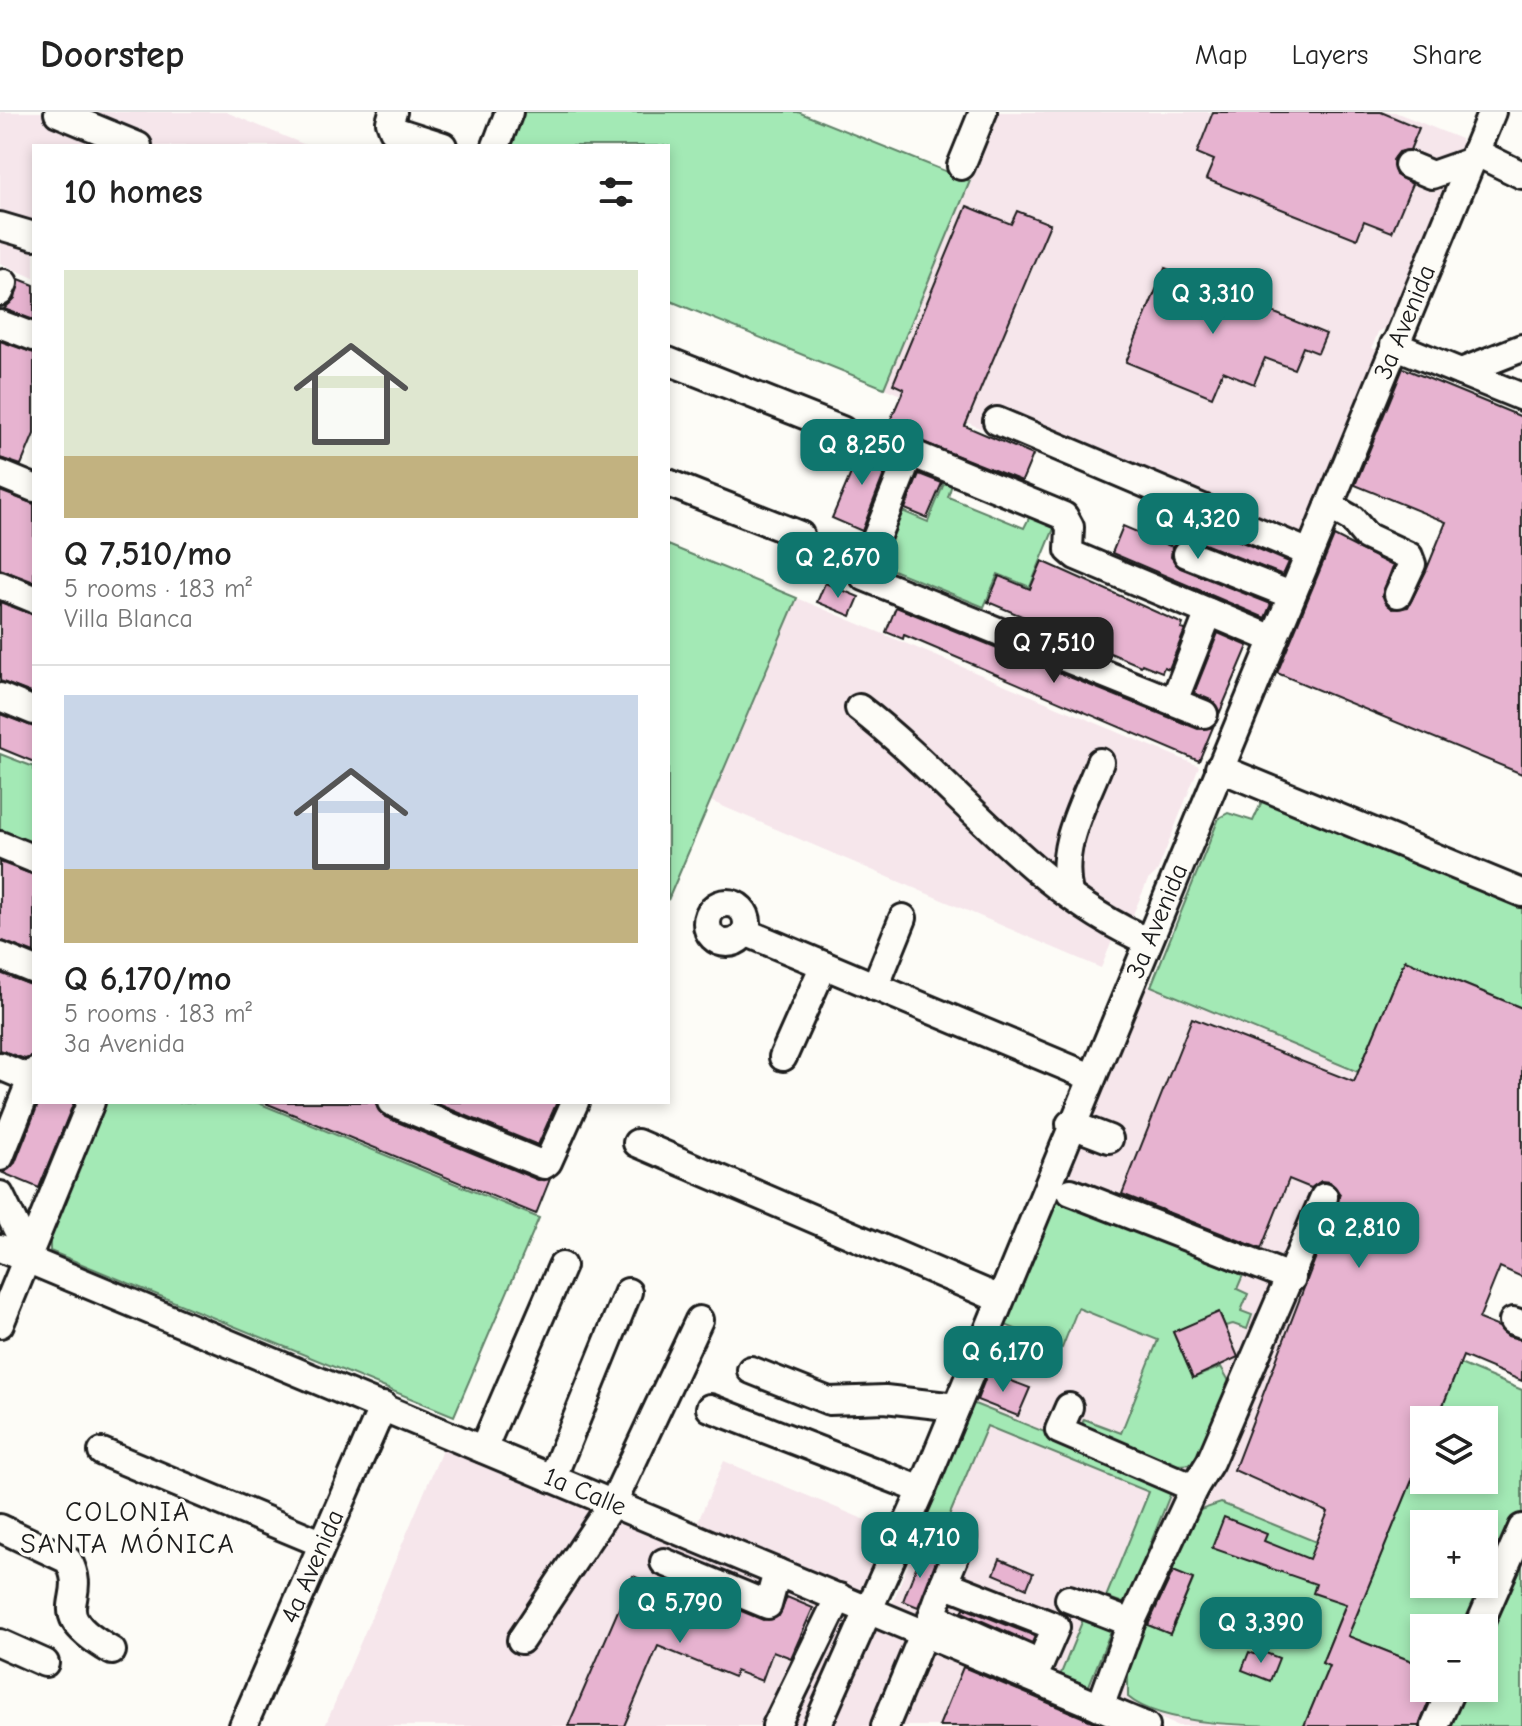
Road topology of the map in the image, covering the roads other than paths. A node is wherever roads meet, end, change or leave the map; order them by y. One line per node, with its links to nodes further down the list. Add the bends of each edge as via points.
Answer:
1 (509, 112): 8 (street)
2 (983, 112): 11 (street)
3 (1492, 112): 9 (street, 3a Avenida)
4 (58, 113): 6 (street)
5 (393, 121): 7 (street)
6 (133, 144)
7 (439, 144)
8 (497, 144)
9 (1474, 156): 10 (street, via 1432,175); 12 (street); 17 (street, 3a Avenida)
10 (1408, 165)
11 (961, 166)
12 (1522, 175)
13 (0, 226): 14 (street)
14 (32, 235)
15 (0, 324): 16 (street)
16 (32, 336)
17 (1394, 345): 20 (street); 27 (street, 3a Avenida)
18 (1522, 348): 20 (street)
19 (670, 362): 23 (street)
20 (1461, 372): 21 (street)
21 (1522, 397)
22 (997, 421): 29 (street)
23 (842, 430)
24 (0, 474): 25 (street)
25 (32, 480)
26 (670, 484): 28 (street)
27 (1329, 506): 29 (street, 3a Avenida); 32 (street, via 1352,519 1366,536 1409,556 1412,564)
28 (800, 535)
29 (1309, 553): 33 (street, 3a Avenida)
30 (1187, 554): 33 (street)
31 (0, 585): 34 (street)
32 (1398, 594)
33 (1291, 595): 36 (street, 3a Avenida)
34 (32, 598)
35 (1209, 612): 36 (street); 38 (street); 38 (street, via 1074,555 1064,516 900,448 864,577)
36 (1273, 639): 43 (street, 3a Avenida)
37 (0, 697): 40 (street)
38 (1174, 701): 41 (street)
39 (859, 708): 46 (street)
40 (32, 710)
41 (1204, 714)
42 (1100, 762): 46 (street, via 1066,846)
43 (1219, 768): 47 (street); 50 (street, 3a Avenida)
44 (0, 845): 45 (street)
45 (32, 858)
46 (1069, 893): 50 (street)
47 (1522, 893)
48 (903, 918): 54 (street)
49 (745, 932): 52 (street)
50 (1148, 941): 58 (street, 3a Avenida)
51 (0, 956): 53 (street)
52 (824, 965): 54 (street); 55 (street)
53 (32, 969)
54 (875, 987): 58 (street)
55 (783, 1057)
56 (0, 1066): 57 (street)
57 (32, 1076): 65 (street)
58 (1091, 1077): 62 (street, 3a Avenida)
59 (90, 1104): 70 (street)
60 (396, 1104): 61 (street, via 544,1165)
61 (574, 1104)
62 (1070, 1124): 63 (street); 74 (street, 3a Avenida)
63 (1109, 1139)
64 (637, 1143): 74 (street)
65 (0, 1157)
66 (1071, 1192): 72 (street)
67 (0, 1195): 70 (street)
68 (1324, 1197): 72 (street)
69 (0, 1248): 70 (street, 1a Calle)
70 (19, 1262): 76 (street); 78 (street, 1a Calle)
71 (562, 1266): 82 (street)
72 (1292, 1278): 85 (street)
73 (628, 1292): 84 (street)
74 (1000, 1299): 79 (street, 3a Avenida)
75 (699, 1320): 87 (street)
76 (0, 1324)
77 (751, 1370): 79 (street, via 829,1401 885,1399)
78 (383, 1406): 82 (street, 1a Calle); 91 (street, 4a Avenida)
79 (956, 1407): 86 (street, 3a Avenida)
80 (1069, 1407): 85 (street, via 1059,1430)
81 (710, 1408): 86 (street)
82 (483, 1449): 84 (street, 1a Calle)
83 (102, 1452): 91 (street)
84 (552, 1479): 87 (street, 1a Calle)
85 (1194, 1488): 99 (street)
86 (922, 1490): 97 (street, 3a Avenida)
87 (612, 1504): 93 (street, 1a Calle); 101 (street)
88 (0, 1528): 103 (street, via 68,1560 75,1623)
89 (1522, 1528): 98 (street)
90 (963, 1537): 94 (street)
91 (321, 1543): 107 (street, 4a Avenida)
92 (664, 1562): 93 (street, via 768,1605)
93 (777, 1572): 95 (street, 1a Calle)
94 (944, 1583)
95 (839, 1597): 97 (street, 1a Calle); 108 (street)
96 (1069, 1599): 99 (street)
97 (867, 1608): 100 (street, 1a Calle); 109 (street, 3a Avenida)
98 (1484, 1614)
99 (1131, 1623): 106 (street)
100 (924, 1632): 106 (street, 1a Calle); 110 (street)
101 (521, 1640)
102 (0, 1643): 104 (street)
103 (112, 1651)
104 (45, 1663)
105 (1446, 1702): 112 (street)
106 (1100, 1707): 111 (street, 1a Calle)
107 (243, 1726)
108 (776, 1726)
109 (817, 1726)
110 (885, 1726)
111 (1146, 1726)
112 (1435, 1726)

